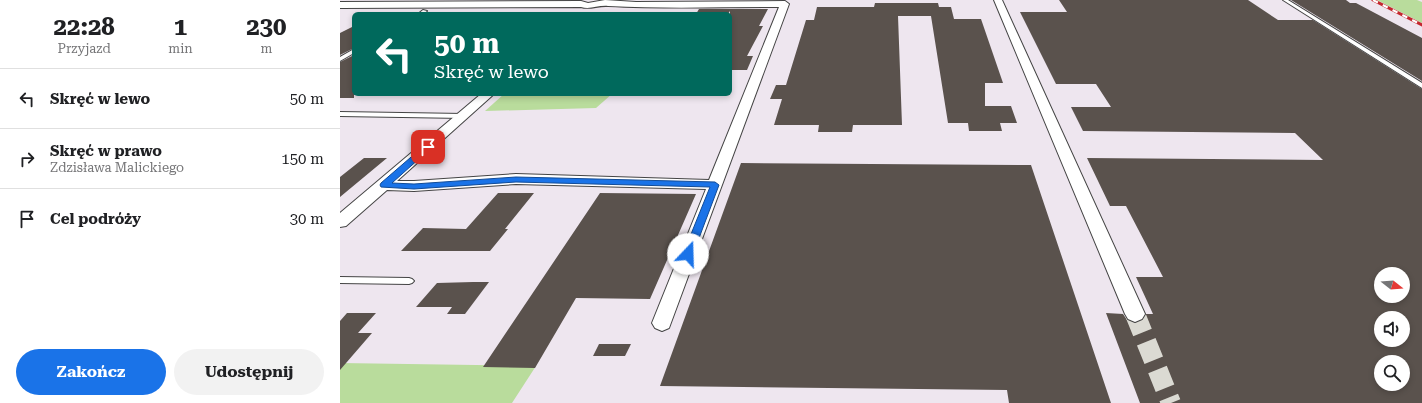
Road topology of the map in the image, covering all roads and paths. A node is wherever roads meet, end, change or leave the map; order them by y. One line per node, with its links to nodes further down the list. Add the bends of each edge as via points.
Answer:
1 (998, 0): 18 (street)
2 (1285, 0): 9 (lane)
3 (442, 2): 5 (street); 6 (street)
4 (603, 3): 5 (street); 14 (street, via 785,4)
5 (584, 5)
6 (340, 6)
7 (352, 52): 8 (lane)
8 (340, 59)
9 (1422, 86)
10 (486, 96): 12 (street)
11 (340, 114): 12 (lane)
12 (464, 116): 13 (street)
13 (384, 185): 14 (street, via 414,186 516,179); 15 (street)
14 (715, 185): 19 (street)
15 (340, 222)
16 (340, 280): 17 (lane)
17 (409, 281)
18 (1135, 314)
19 (662, 323)

